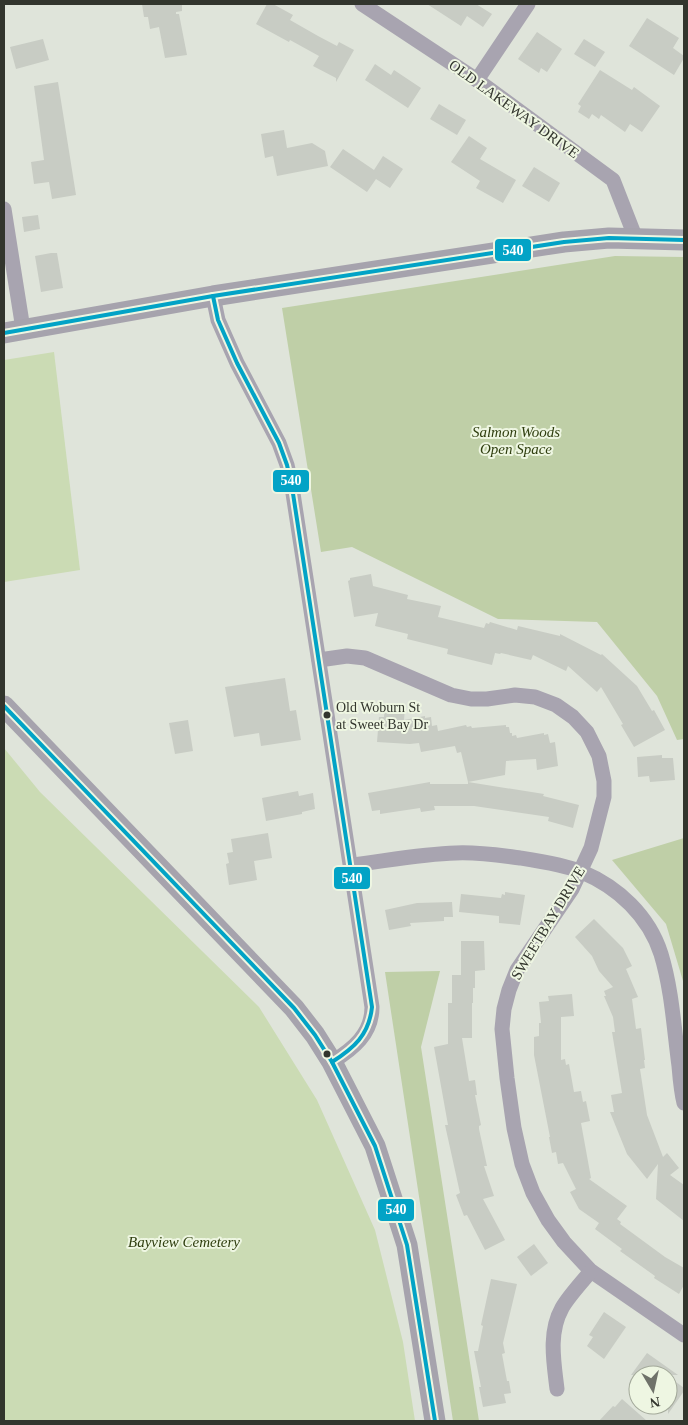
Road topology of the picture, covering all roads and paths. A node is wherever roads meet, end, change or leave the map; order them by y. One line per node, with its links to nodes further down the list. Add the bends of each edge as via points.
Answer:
1 (362, 4): 3 (street, OLD LAKEWAY DRIVE)
2 (528, 4): 3 (street)
3 (477, 80): 5 (street, OLD LAKEWAY DRIVE, via 613,180)
4 (4, 210): 8 (street)
5 (636, 239): 6 (street); 7 (street, via 564,242)
6 (684, 240)
7 (213, 296): 8 (street); 9 (street, via 221,329 287,465)
8 (14, 331)
9 (319, 660): 11 (street); 12 (street, SWEETBAY DRIVE, via 347,656 365,658 452,695 471,699 515,695 535,697 556,705 573,717 587,732 599,756 604,781 604,796 591,848)
10 (4, 706): 13 (street, via 294,1008)
11 (350, 865): 12 (street, via 485,852 536,860); 13 (street, via 372,1014 368,1028 357,1044)
12 (581, 872): 14 (street, via 619,893 635,908 661,953); 15 (street, SWEETBAY DRIVE, via 517,970 506,999 502,1028 514,1128 522,1164 548,1220)
13 (332, 1062): 18 (street, via 375,1146 407,1245)
14 (684, 1104)
15 (591, 1271): 16 (street, SWEETBAY DRIVE); 17 (street, via 562,1308 554,1331)
16 (684, 1335)
17 (557, 1389)
18 (436, 1421)

